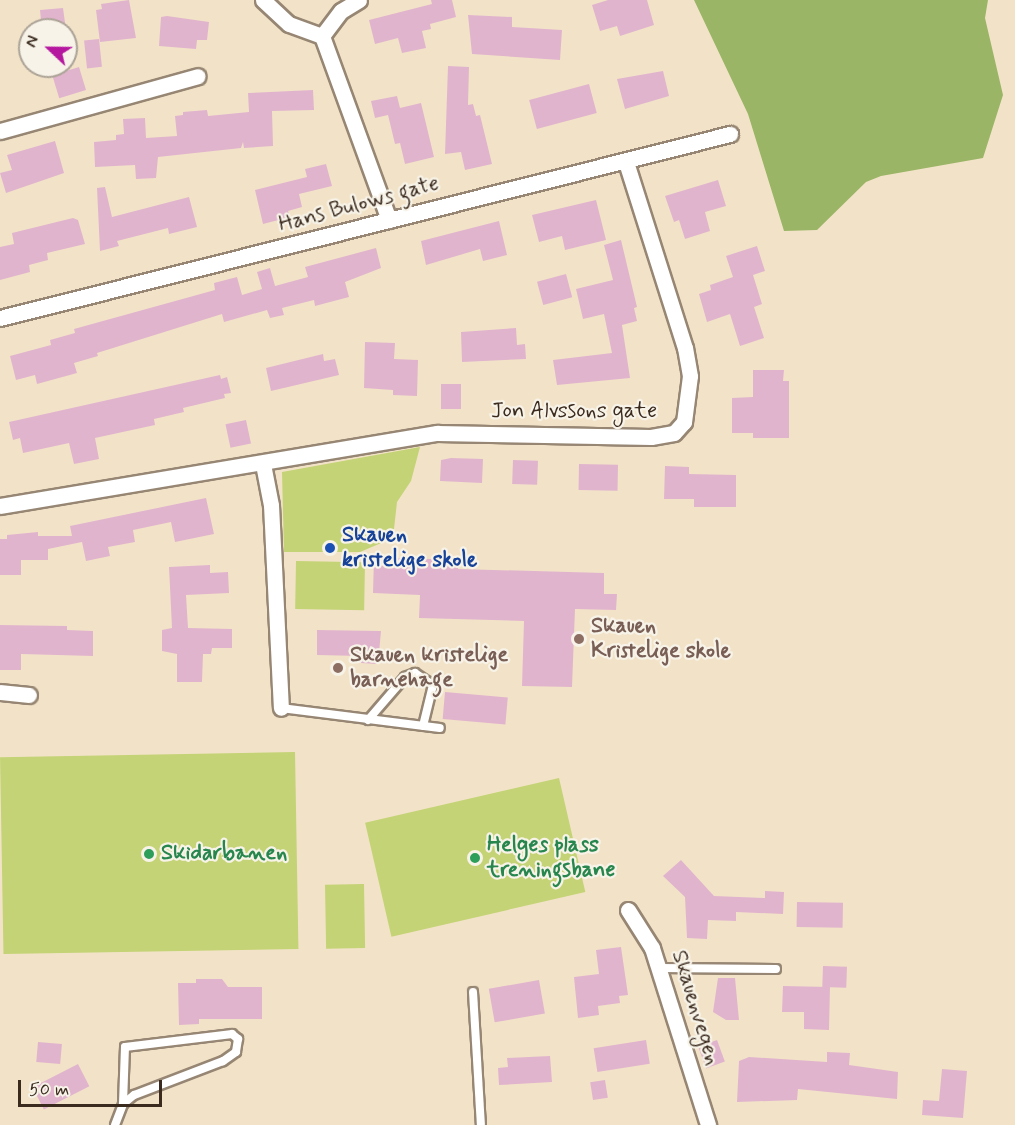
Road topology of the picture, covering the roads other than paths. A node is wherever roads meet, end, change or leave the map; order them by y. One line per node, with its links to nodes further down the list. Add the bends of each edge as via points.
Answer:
1 (263, 0): 3 (street, via 289,24)
2 (359, 0): 3 (street, via 341,11)
3 (322, 36): 8 (street)
4 (198, 76): 5 (street)
5 (0, 131)
6 (730, 134): 7 (street, Hans Bulows gate)
7 (626, 162): 8 (street, Hans Bulows gate); 10 (street, Jon Alvssons gate, via 685,348 690,376 684,422 674,433 651,437 437,433)
8 (389, 220): 9 (street, Hans Bulows gate)
9 (0, 318)
10 (263, 464): 11 (street, Jon Alvssons gate); 14 (street, via 271,505)
11 (0, 506)
12 (0, 692): 13 (street)
13 (30, 695)
14 (281, 708): 15 (lane)
15 (368, 720): 16 (lane); 16 (lane, via 405,677 416,673 433,685)
16 (423, 726): 17 (lane)
17 (440, 728)
18 (628, 910): 19 (street, Skauenvegen, via 652,948)
19 (658, 968): 20 (lane); 25 (street, Skauenvegen)
20 (776, 969)
21 (473, 992): 24 (lane)
22 (123, 1104): 22 (lane, via 134,1095 223,1061 236,1052 238,1039 232,1034 125,1047); 23 (lane)
23 (115, 1125)
24 (481, 1125)
25 (708, 1125)

